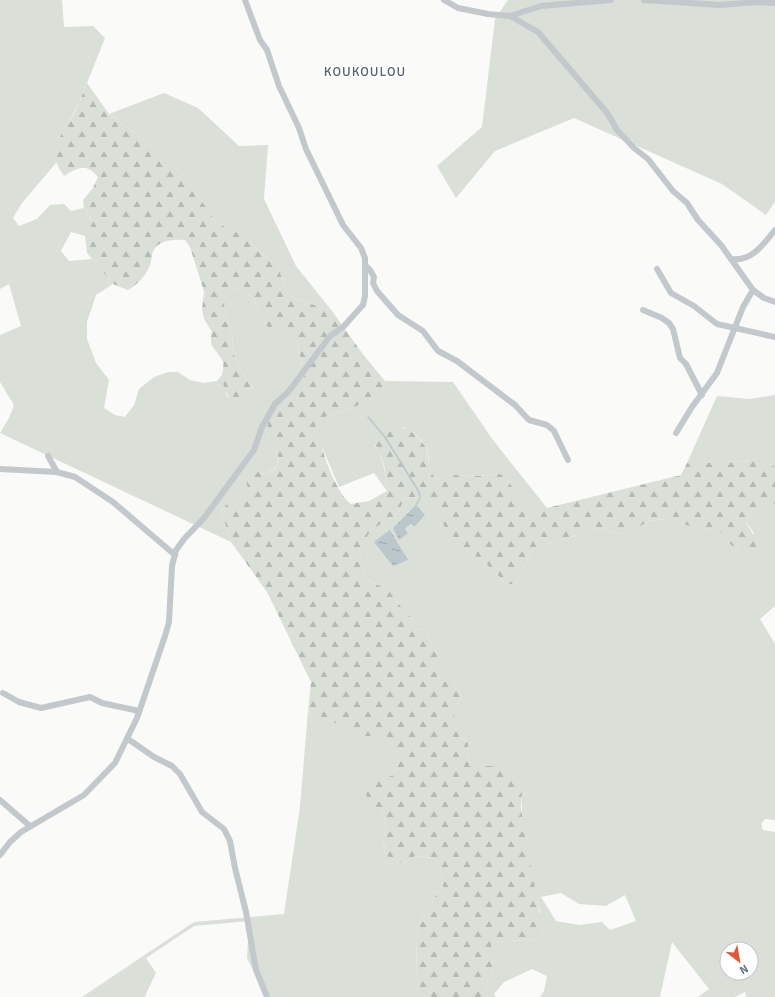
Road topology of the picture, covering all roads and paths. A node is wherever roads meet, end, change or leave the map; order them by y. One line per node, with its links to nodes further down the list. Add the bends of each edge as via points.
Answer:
1 (245, 0): 9 (street, via 260,40 267,50 278,86 299,128 306,149 343,225 361,248)
2 (444, 0): 6 (street, via 458,8)
3 (611, 0): 6 (street, via 541,6)
4 (644, 0): 5 (street, via 713,5)
5 (775, 3)
6 (510, 16): 8 (street, via 538,32 608,114 617,130 648,159 673,191 687,203)
7 (775, 230): 8 (street, via 762,247 748,257)
8 (731, 259): 11 (street)
9 (365, 265): 19 (street, via 374,277 376,291 398,315 423,331 438,351 457,361 515,405 529,420 554,431); 22 (street, via 363,306 343,327 330,336 289,391 275,404 262,427 254,450 204,518 184,539)
10 (657, 269): 14 (street, via 671,293 694,306 717,324)
11 (752, 290): 12 (street); 14 (street)
12 (775, 302)
13 (643, 310): 16 (street, via 669,323 680,358 686,364)
14 (734, 328): 15 (street); 16 (street, via 717,373)
15 (775, 337)
16 (702, 395): 17 (street)
17 (676, 433)
18 (48, 456): 21 (street)
19 (568, 460)
20 (0, 469): 21 (street)
21 (57, 472): 22 (street, via 75,477 112,502)
22 (175, 555): 24 (street, via 168,622)
23 (3, 693): 24 (street, via 19,702 41,708 90,697 102,703)
24 (139, 711): 25 (street)
25 (128, 739): 27 (street, via 115,764 92,788); 29 (street, via 172,766 180,774 202,812 224,828 230,841 256,970)
26 (0, 800): 27 (street)
27 (30, 826): 28 (street, via 10,842)
28 (0, 855)
29 (267, 997)

